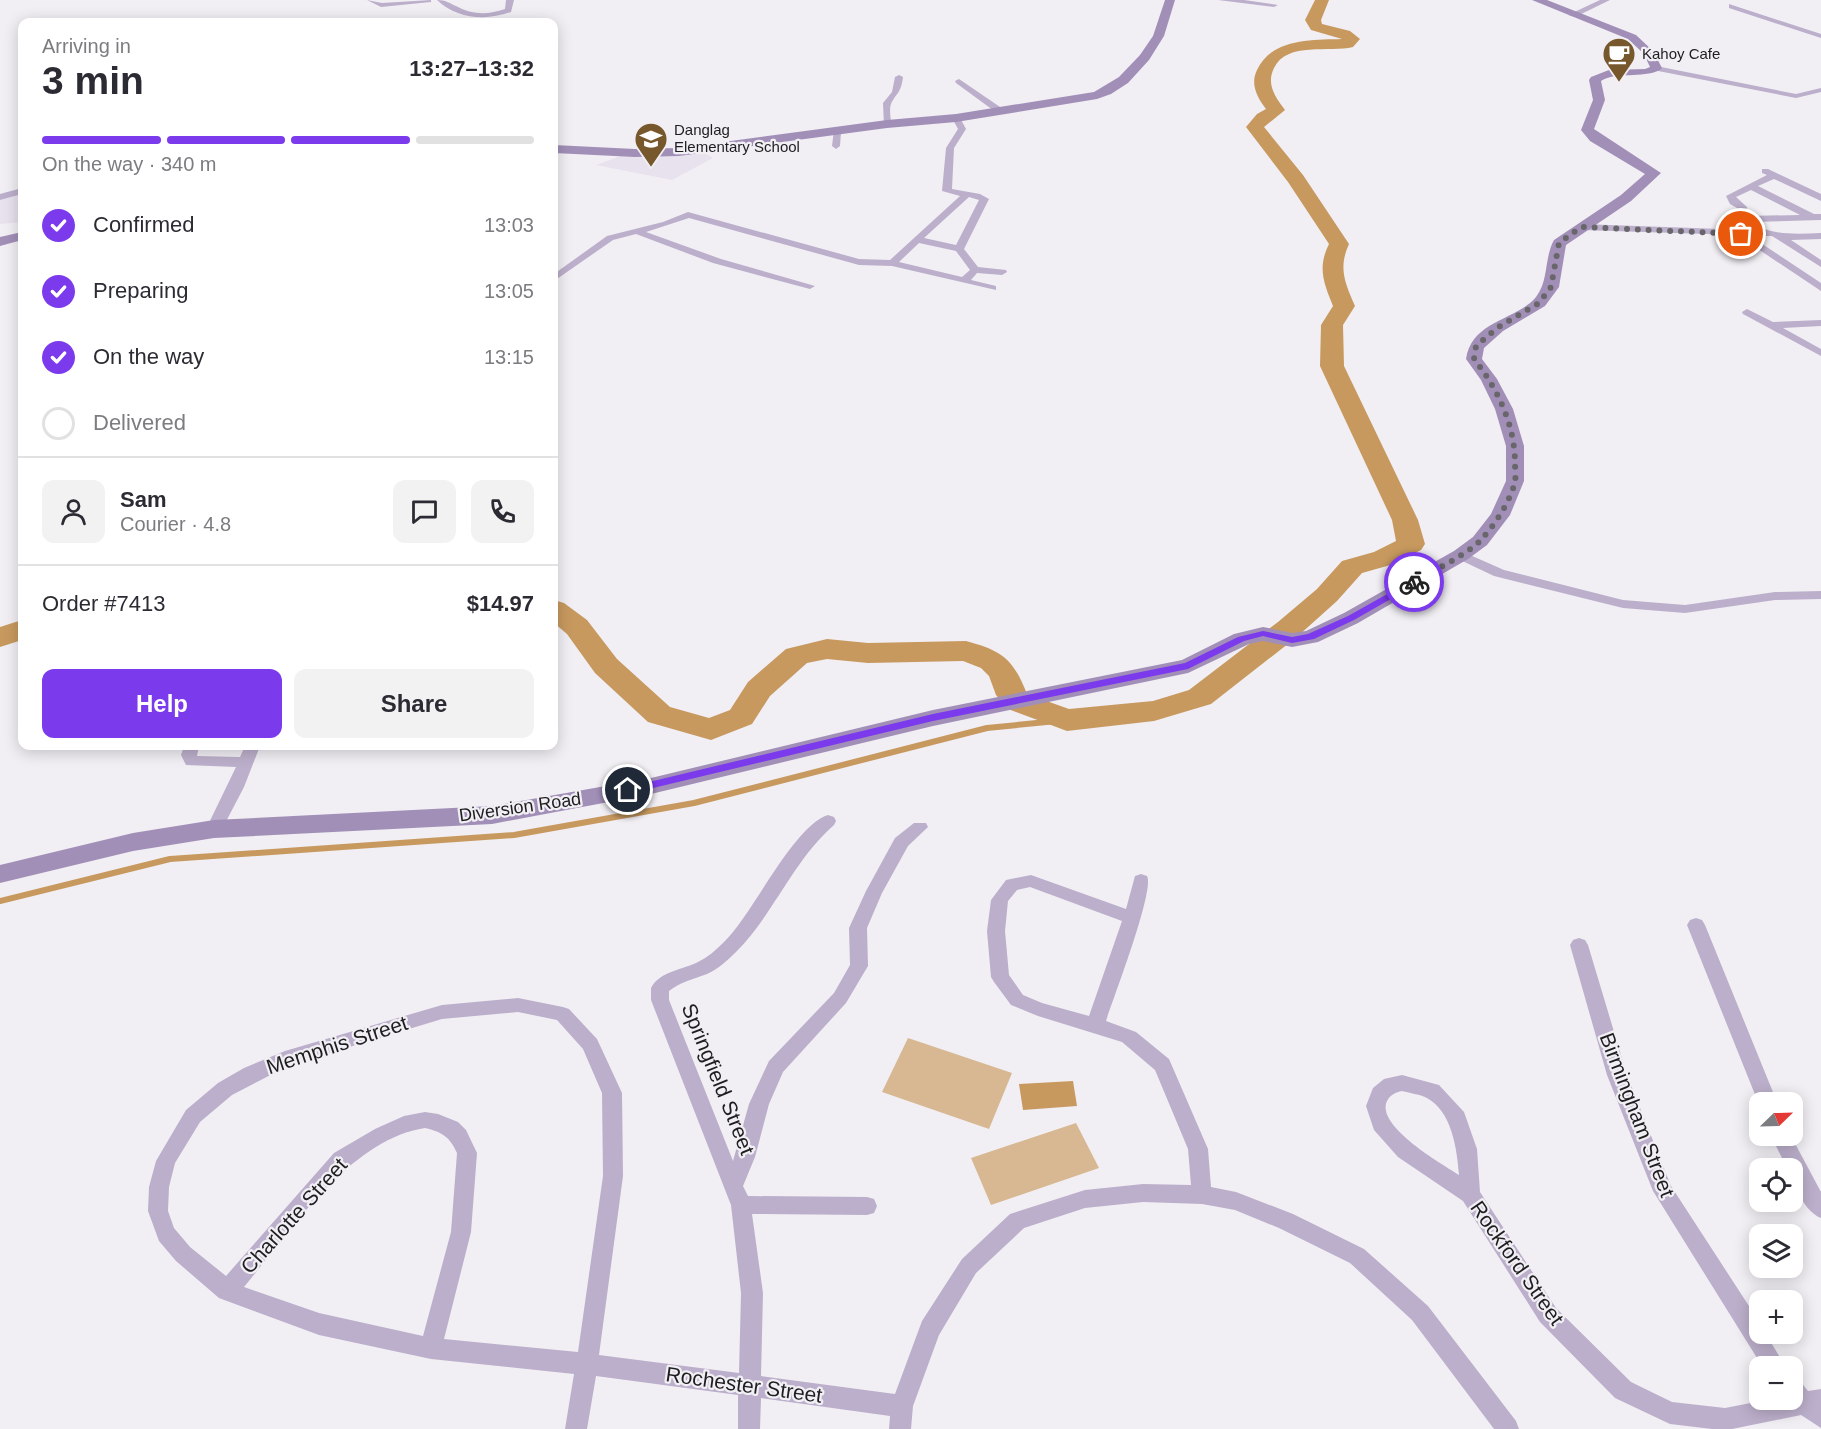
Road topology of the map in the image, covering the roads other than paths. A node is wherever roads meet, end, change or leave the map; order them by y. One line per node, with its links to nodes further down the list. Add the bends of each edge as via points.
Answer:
1 (371, 0): 9 (street, via 381,5)
2 (441, 0): 14 (street)
3 (1170, 0): 21 (street, via 1155,42 1112,90)
4 (1222, 0): 11 (street)
5 (1537, 0): 15 (street)
6 (1606, 0): 15 (street)
7 (427, 1): 9 (street)
8 (510, 1): 10 (street); 14 (street, via 504,13 464,15)
9 (397, 2)
10 (498, 3)
11 (1274, 4)
12 (475, 5): 14 (street)
13 (1732, 6): 16 (street)
14 (450, 8)
15 (1572, 15): 17 (street, via 1639,41)
16 (1821, 36)
17 (1656, 68): 20 (street, via 1796,96); 36 (street, Diversion Road, via 1636,75 1601,75 1595,80 1599,100 1587,130 1654,173 1626,198)
18 (899, 77): 23 (street, via 893,98 887,103)
19 (959, 81): 21 (street)
20 (1821, 90)
21 (1000, 111): 22 (street)
22 (956, 118): 23 (street); 31 (street, via 962,129 950,148 947,191)
23 (887, 124): 24 (street)
24 (837, 132): 25 (street); 26 (street, via 656,153)
25 (836, 146)
26 (558, 149)
27 (1762, 169): 28 (street)
28 (1774, 175): 29 (street); 33 (street)
29 (1751, 186): 34 (street); 35 (street, via 1731,196 1742,207)
30 (18, 192): 32 (street)
31 (965, 196): 43 (street); 45 (street, via 984,199)
32 (0, 197)
33 (1821, 198)
34 (1817, 217): 35 (street)
35 (1741, 219): 38 (street)
36 (1581, 227): 39 (street); 59 (street, Diversion Road, via 1559,243 1551,287 1539,303 1497,328 1476,346 1474,359 1504,409 1513,437 1515,481 1500,514 1480,541)
37 (638, 232): 46 (street, via 687,214 859,262); 50 (street, via 605,241); 52 (street, via 717,261)
38 (1760, 233): 39 (street); 41 (street)
39 (1741, 234): 54 (street)
40 (18, 237): 44 (street)
41 (1781, 237): 42 (street); 47 (street)
42 (1818, 238)
43 (918, 240): 45 (street); 46 (street)
44 (0, 242)
45 (959, 249): 48 (street)
46 (892, 263): 51 (street)
47 (1821, 264)
48 (975, 270): 49 (street); 51 (street)
49 (1002, 272)
50 (558, 275)
51 (964, 281): 53 (street)
52 (810, 286)
53 (992, 288)
54 (1821, 288)
55 (1747, 312): 56 (street)
56 (1772, 325): 57 (street); 58 (street)
57 (1819, 325)
58 (1821, 353)
59 (1461, 555): 60 (street, via 1499,573 1623,604 1685,609 1775,596); 66 (street, Diversion Road, via 1311,637 1242,639 1188,666 933,718 651,786 492,815)
60 (1821, 595)
61 (191, 750): 63 (street, via 191,761)
62 (251, 750): 63 (street)
63 (247, 762): 66 (street)
64 (828, 821): 75 (street, Springfield Street, via 811,834 741,933 712,963 669,979 660,988 660,1000)
65 (920, 827): 75 (street, via 901,842 874,891 858,928 859,966 840,998 776,1067 759,1104)
66 (213, 829): 67 (street, Diversion Road, via 133,842)
67 (0, 874)
68 (1141, 880): 69 (street)
69 (1132, 918): 72 (street); 72 (street, via 1031,881 1012,884 1000,900 996,931 1000,977 1017,1000)
70 (1696, 924): 73 (street)
71 (1579, 945): 83 (street, Birmingham Street, via 1617,1075 1663,1191)
72 (1095, 1025): 77 (street, via 1129,1037 1162,1065 1198,1149)
73 (1764, 1092)
74 (1786, 1146): 80 (street)
75 (734, 1184): 78 (street, Springfield Street)
76 (1470, 1194): 76 (street, Rockford Street, via 1467,1149 1457,1118 1432,1092 1402,1083 1391,1085 1380,1094 1376,1106 1381,1124 1405,1151); 86 (street, Rockford Street, via 1548,1315 1623,1390 1670,1413 1725,1419)
77 (1202, 1195): 87 (street, via 1143,1193 1085,1198 1017,1221 969,1266 930,1329); 91 (street, via 1236,1201 1357,1256 1420,1313)
78 (741, 1205): 79 (street); 85 (street, Springfield Street, via 752,1293)
79 (867, 1206)
80 (1821, 1209)
81 (227, 1291): 82 (street, Memphis Street, via 319,1324); 82 (street, Charlotte Street, via 342,1159 411,1122 438,1123 459,1136 467,1153 461,1232); 84 (street, Memphis Street, via 183,1254 166,1234 158,1211 166,1161 193,1116 225,1089 285,1059 442,1012 518,1005 563,1014 590,1044 612,1092 613,1176)
82 (430, 1348): 84 (street, Memphis Street)
83 (1768, 1356)
84 (587, 1364): 85 (street, Rochester Street); 88 (street, Memphis Street)
85 (752, 1387): 87 (street, Rochester Street); 89 (street, Springfield Street)
86 (1809, 1402)
87 (902, 1406): 90 (street)
88 (576, 1429)
89 (749, 1429)
90 (900, 1429)
91 (1508, 1429)

